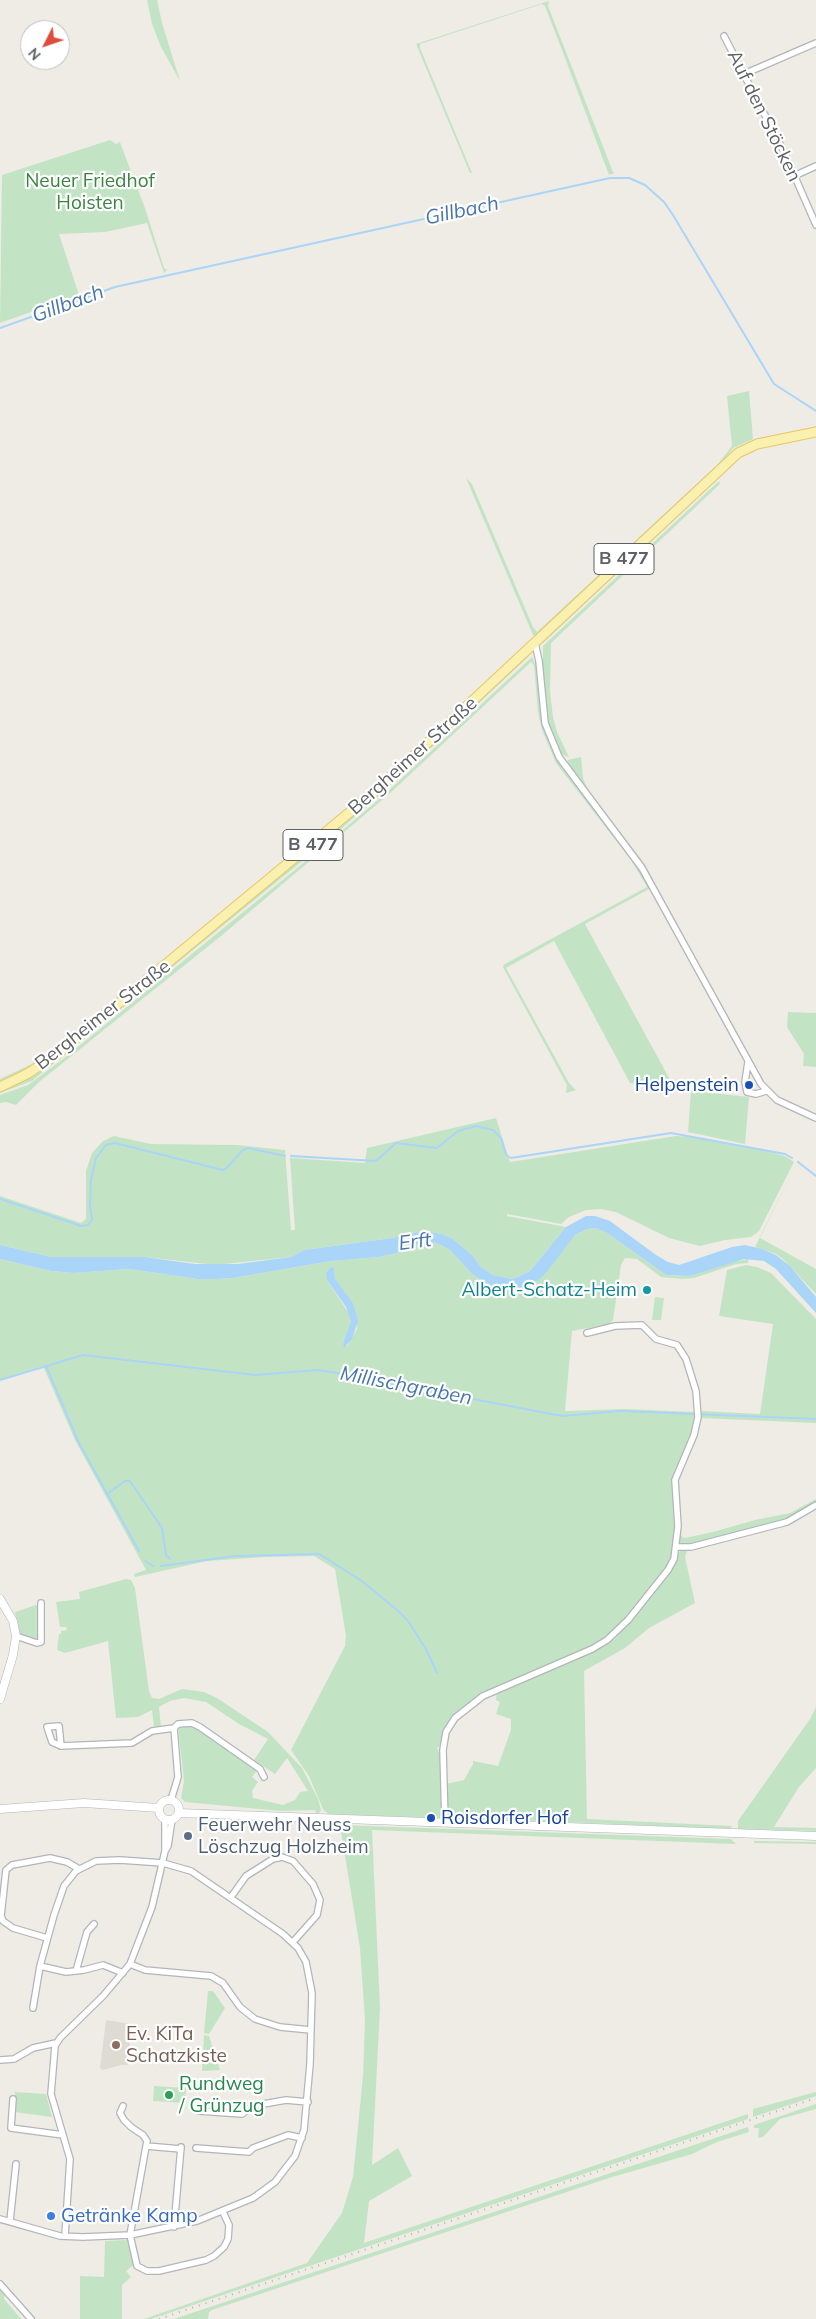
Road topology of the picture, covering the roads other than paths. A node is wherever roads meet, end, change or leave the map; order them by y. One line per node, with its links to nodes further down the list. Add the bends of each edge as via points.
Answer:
1 (724, 36): 3 (street, Auf den Stöcken)
2 (816, 43): 3 (street)
3 (744, 74): 5 (street, Auf den Stöcken)
4 (816, 166): 5 (street)
5 (794, 176): 6 (street, Auf den Stöcken)
6 (816, 225)
7 (816, 432): 8 (main road, Bergheimer Straße / B 477, via 742,450)
8 (535, 643): 9 (street, via 543,714 553,747 642,868); 10 (main road, Bergheimer Straße / B 477, via 332,829 56,1055)
9 (748, 1062): 11 (street); 11 (street, via 747,1092)
10 (0, 1087)
11 (766, 1091): 12 (street, via 777,1100)
12 (816, 1118)
13 (587, 1333): 15 (street, via 615,1326 644,1326 656,1339 676,1345 690,1370 699,1410 694,1435 675,1480)
14 (816, 1505): 15 (street, via 787,1522)
15 (676, 1548): 28 (street, via 668,1570 628,1620 607,1640 483,1696 455,1718 446,1732 443,1750)
16 (0, 1599): 18 (main road, via 13,1621)
17 (41, 1603): 18 (street, via 41,1642)
18 (16, 1636): 19 (main road)
19 (0, 1699)
20 (174, 1728): 21 (street, via 155,1730 129,1744); 22 (street, via 178,1724 196,1725 260,1769); 23 (street, via 178,1777)
21 (61, 1746)
22 (264, 1777)
23 (171, 1800): 24 (main road, via 163,1801); 26 (main road, via 176,1802)
24 (159, 1808): 25 (main road, via 84,1803); 27 (main road, via 160,1814)
25 (0, 1809)
26 (179, 1810): 27 (main road); 28 (main road)
27 (168, 1819): 30 (street)
28 (445, 1823): 29 (main road)
29 (816, 1836)
30 (163, 1862): 31 (street, via 106,1860); 32 (street, via 191,1871); 36 (street, via 148,1921)
31 (79, 1869): 34 (street, via 67,1881 60,1896); 34 (street, via 50,1858 12,1865 6,1870 3,1921 13,1928)
32 (231, 1897): 35 (street); 35 (street, via 246,1876 273,1859 282,1857 293,1861 314,1884 320,1900 317,1914)
33 (94, 1924): 38 (street, via 87,1932)
34 (47, 1938): 37 (street)
35 (293, 1942): 41 (street, via 303,1957 310,1979)
36 (130, 1964): 39 (street); 41 (street, via 145,1970 211,1976 223,1983 238,2006 251,2017 280,2027)
37 (40, 1966): 38 (street); 40 (street)
38 (76, 1971): 39 (street, via 103,1965)
39 (124, 1973): 42 (street)
40 (34, 2008)
41 (311, 2030): 45 (street)
42 (56, 2042): 43 (street, via 30,2049 12,2059); 48 (street, via 50,2091)
43 (0, 2060)
44 (13, 2099): 48 (street, via 11,2128)
45 (308, 2102): 47 (street, via 286,2100 252,2106 242,2114); 49 (street)
46 (123, 2106): 50 (street, via 122,2117 144,2136)
47 (199, 2111)
48 (63, 2135): 57 (street, via 70,2159)
49 (302, 2138): 51 (street, via 288,2135 249,2152); 53 (street, via 295,2156 275,2182 256,2196)
50 (146, 2146): 56 (street, via 181,2148); 58 (street)
51 (196, 2148)
52 (16, 2164): 55 (street)
53 (222, 2212): 56 (street); 58 (street, via 229,2224 227,2242 214,2256 199,2262 159,2271 144,2270 135,2262)
54 (0, 2219): 55 (street)
55 (10, 2222): 57 (street)
56 (174, 2227): 58 (street)
57 (65, 2236): 58 (street)
58 (130, 2236)
59 (0, 2284): 60 (street)
60 (31, 2319)

